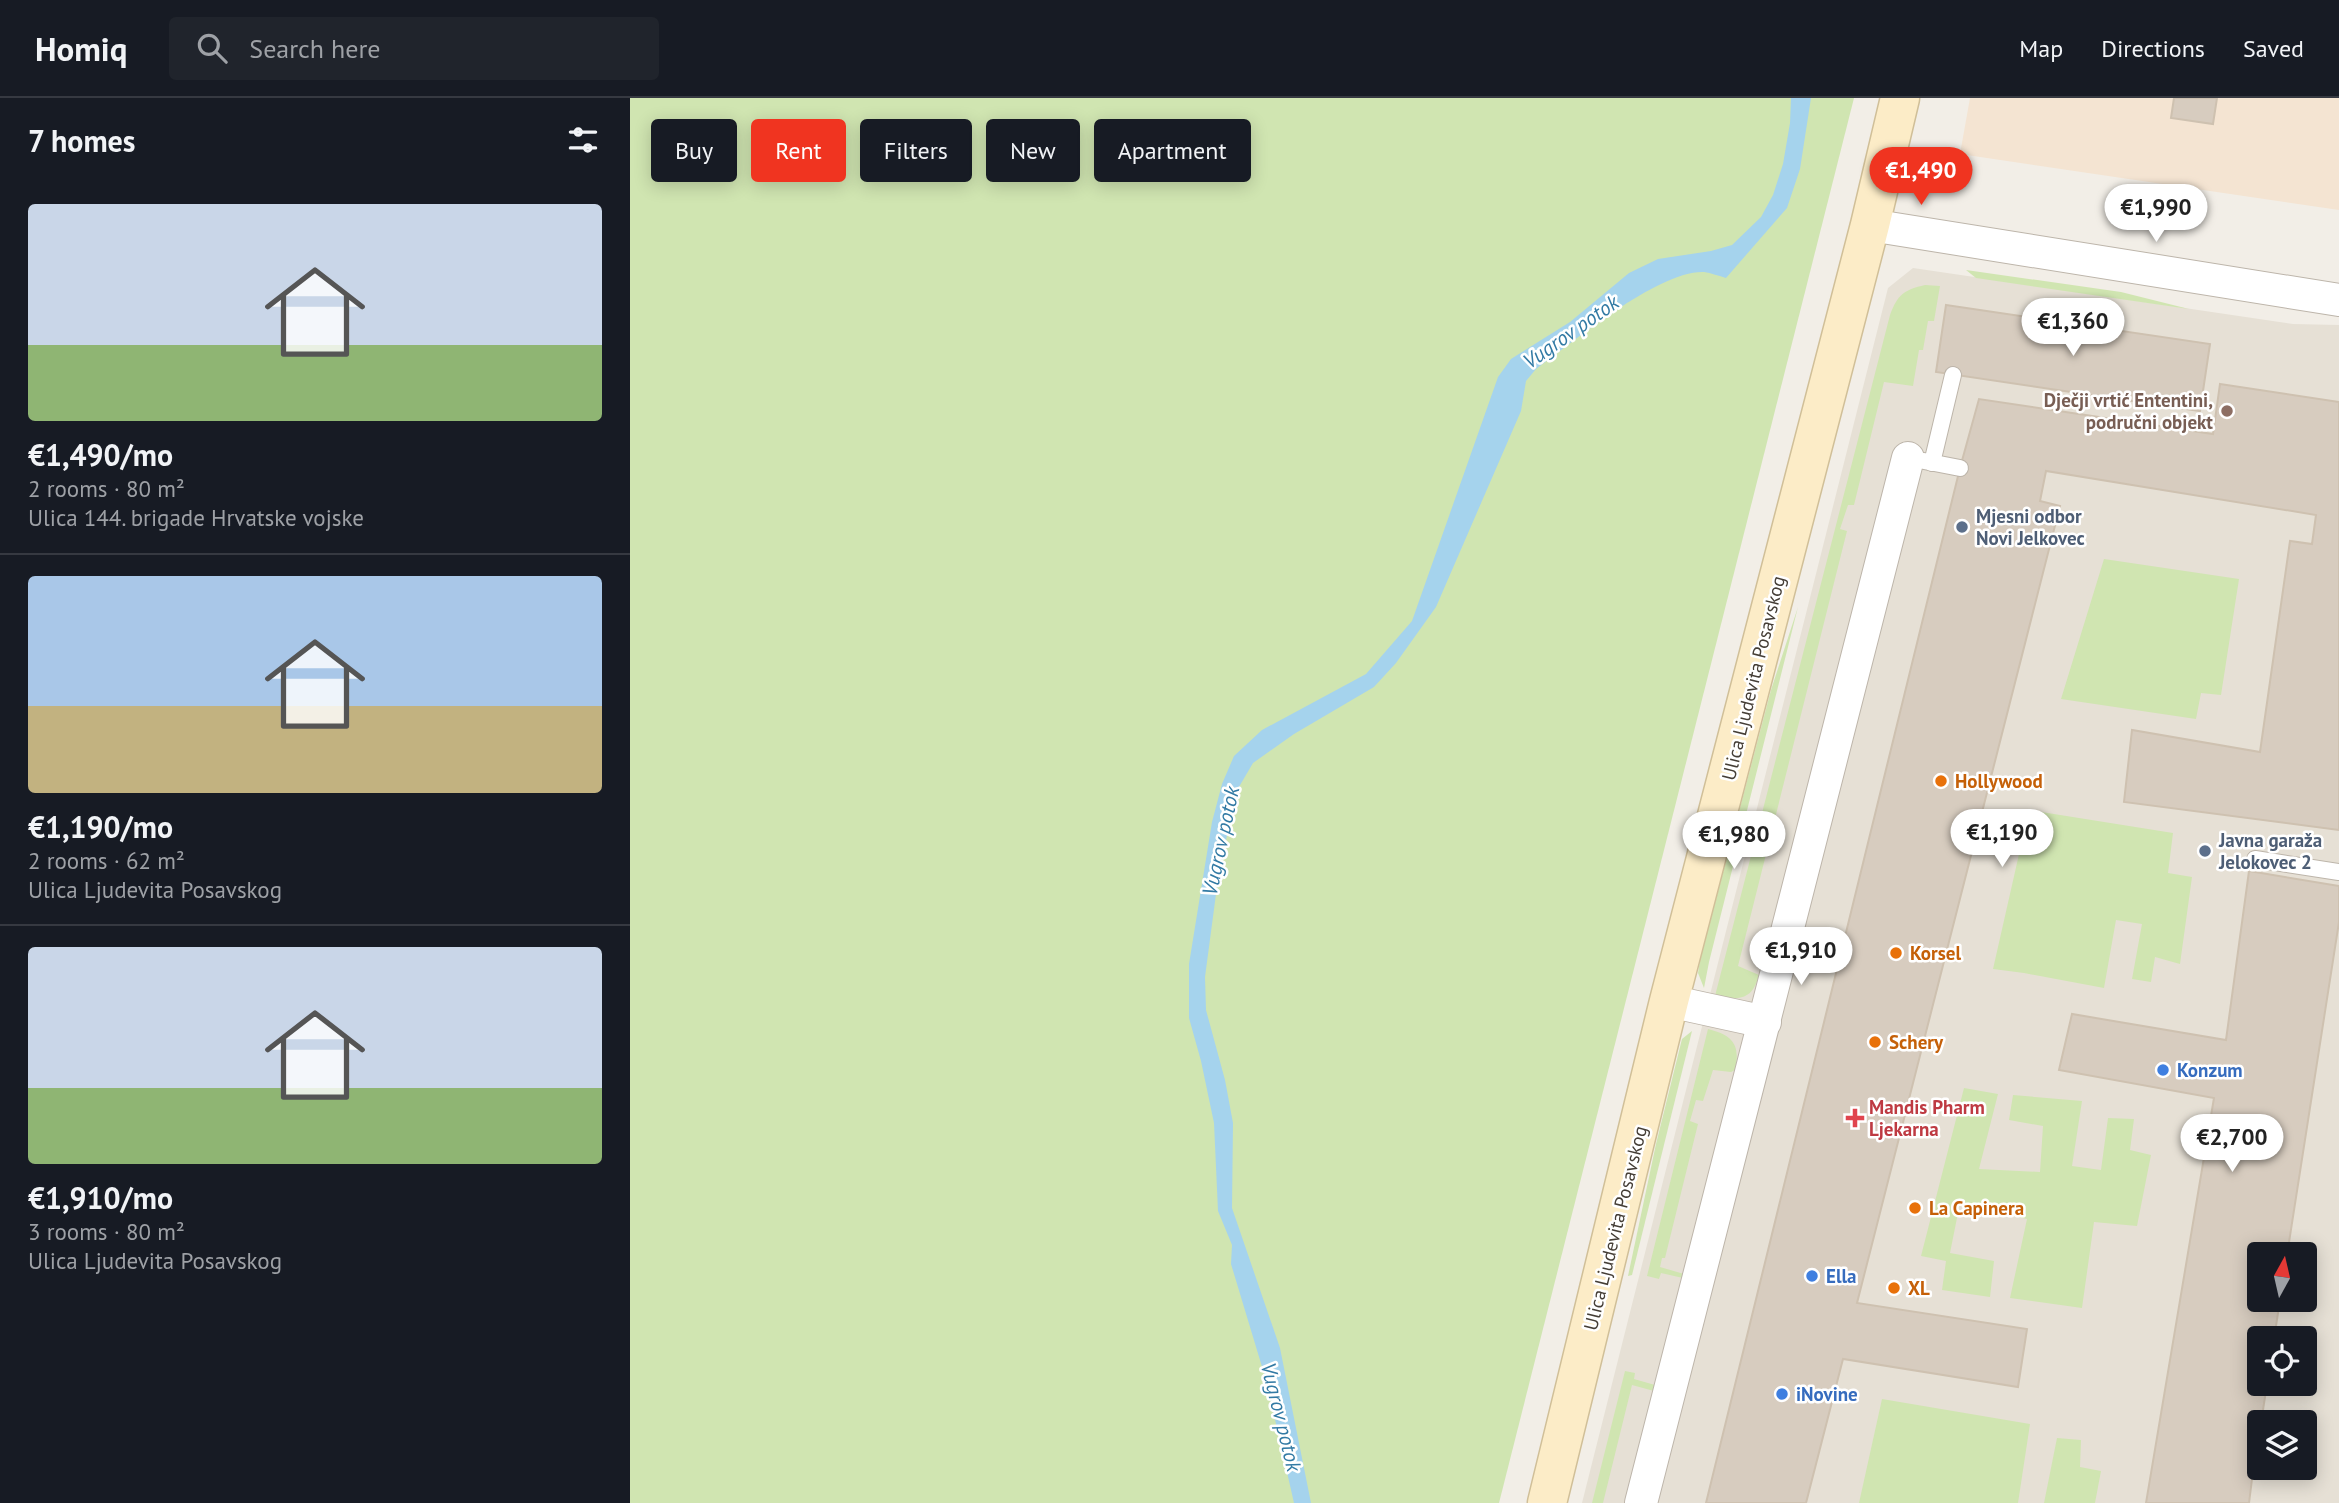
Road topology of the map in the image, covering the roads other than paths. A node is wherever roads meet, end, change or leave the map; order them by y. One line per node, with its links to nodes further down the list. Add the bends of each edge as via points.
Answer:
1 (1900, 98): 2 (main road, Ulica Ljudevita Posavskog)
2 (1870, 225): 3 (street); 9 (main road, Ulica Ljudevita Posavskog)
3 (2339, 300)
4 (1953, 375): 5 (lane)
5 (1920, 460): 6 (lane); 10 (street)
6 (1960, 468)
7 (2255, 859): 8 (lane)
8 (2339, 872)
9 (1669, 1001): 10 (street); 11 (main road, Ulica Ljudevita Posavskog)
10 (1765, 1022): 12 (street)
11 (1548, 1503)
12 (1641, 1503)

